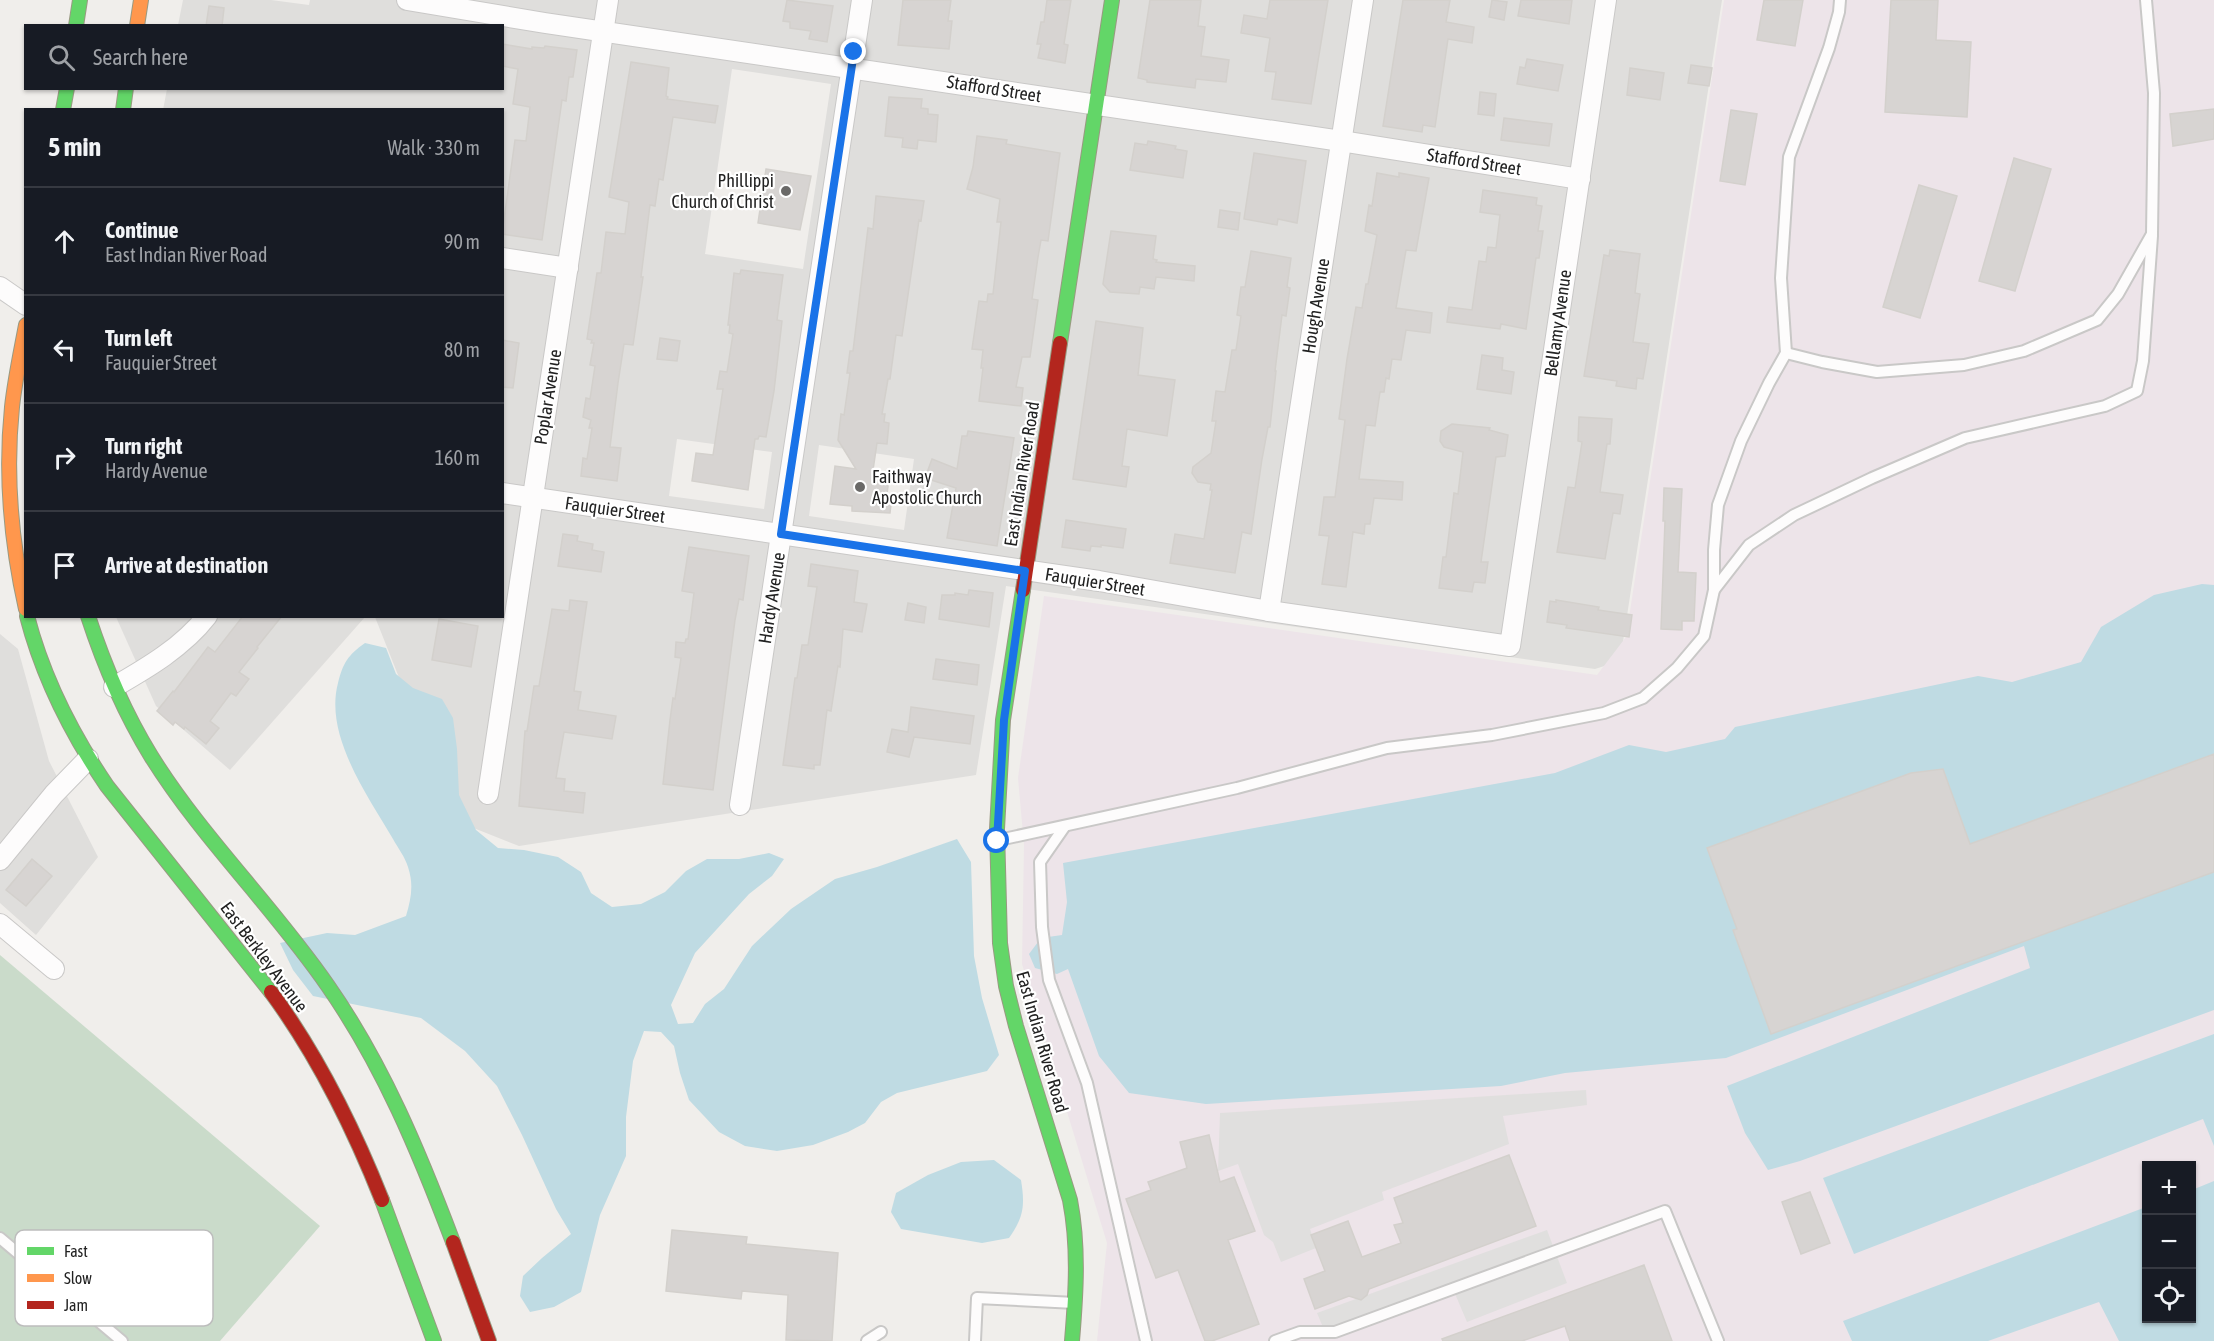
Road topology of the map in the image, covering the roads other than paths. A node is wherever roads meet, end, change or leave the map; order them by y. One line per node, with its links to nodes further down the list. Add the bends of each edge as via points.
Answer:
1 (81, 0): 11 (main road)
2 (141, 0): 12 (main road)
3 (407, 0): 13 (street, Stafford Street)
4 (608, 0): 13 (street, Poplar Avenue)
5 (862, 0): 14 (street, Hardy Avenue)
6 (1112, 0): 17 (main road, East Indian River Road)
7 (1363, 0): 20 (street, Hough Avenue)
8 (1606, 0): 21 (street, Bellamy Avenue)
9 (1840, 0): 28 (lane, via 1829,48 1790,157 1780,278)
10 (2146, 0): 22 (lane, via 2154,93)
11 (76, 24)
12 (137, 24)
13 (604, 31): 14 (street, Stafford Street); 24 (street, Poplar Avenue)
14 (852, 68): 17 (street, Stafford Street); 33 (street, Hardy Avenue)
15 (67, 90): 18 (main road)
16 (126, 90): 19 (main road)
17 (1096, 105): 20 (street, Stafford Street); 35 (main road, East Indian River Road)
18 (63, 108)
19 (123, 108)
20 (1341, 141): 21 (street, Stafford Street); 39 (street, Hough Avenue)
21 (1580, 179): 43 (street, Bellamy Avenue)
22 (2152, 234): 28 (lane, via 2118,294 2097,320 2024,351 1964,365 1877,372); 37 (lane, via 2143,362 2137,391 2104,406 1965,438 1872,478 1794,515 1749,545)
23 (504, 258): 24 (street)
24 (568, 268): 30 (street, Poplar Avenue)
25 (0, 287): 26 (street)
26 (24, 304)
27 (24, 337): 32 (main road, via 10,420)
28 (1786, 352): 37 (lane, via 1742,441 1719,505)
29 (504, 493): 30 (street, Fauquier Street)
30 (533, 498): 33 (street, Fauquier Street); 46 (street, Poplar Avenue)
31 (24, 504): 32 (main road)
32 (5, 514): 36 (main road)
33 (781, 534): 35 (street, Fauquier Street); 47 (street, Hardy Avenue)
34 (2, 568): 36 (main road)
35 (1025, 571): 39 (street, Fauquier Street); 49 (main road, East Indian River Road, via 1004,720)
36 (20, 583): 38 (main road)
37 (1714, 590): 48 (lane, via 1704,636 1677,668 1642,698 1604,713 1492,735 1387,748 1237,788)
38 (24, 600)
39 (1269, 611): 43 (street, Fauquier Street)
40 (28, 618): 45 (main road, East Berkley Avenue, via 57,703)
41 (89, 618): 44 (main road, East Berkley Avenue)
42 (205, 618): 44 (street, via 176,647)
43 (1510, 646)
44 (114, 687): 61 (main road, East Berkley Avenue, via 165,776 294,938 358,1033 420,1156)
45 (88, 759): 50 (street); 60 (main road, East Berkley Avenue, via 250,964 316,1061 369,1167)
46 (488, 794)
47 (740, 805)
48 (1065, 826): 49 (lane); 65 (lane, via 1040,862 1048,980 1087,1083)
49 (997, 841): 55 (main road, East Indian River Road, via 1000,943 1006,986 1076,1227)
50 (0, 860)
51 (0, 924): 52 (street)
52 (54, 969)
53 (0, 1238): 54 (lane)
54 (15, 1251)
55 (1075, 1303): 63 (lane, via 977,1298); 64 (main road, East Indian River Road)
56 (104, 1326): 59 (lane)
57 (880, 1332): 62 (lane)
58 (1302, 1336): 66 (lane); 67 (lane, via 1335,1332 1665,1211)
59 (122, 1341)
60 (434, 1341)
61 (489, 1341)
62 (867, 1341)
63 (975, 1341)
64 (1072, 1341)
65 (1146, 1341)
66 (1275, 1341)
67 (1718, 1341)

